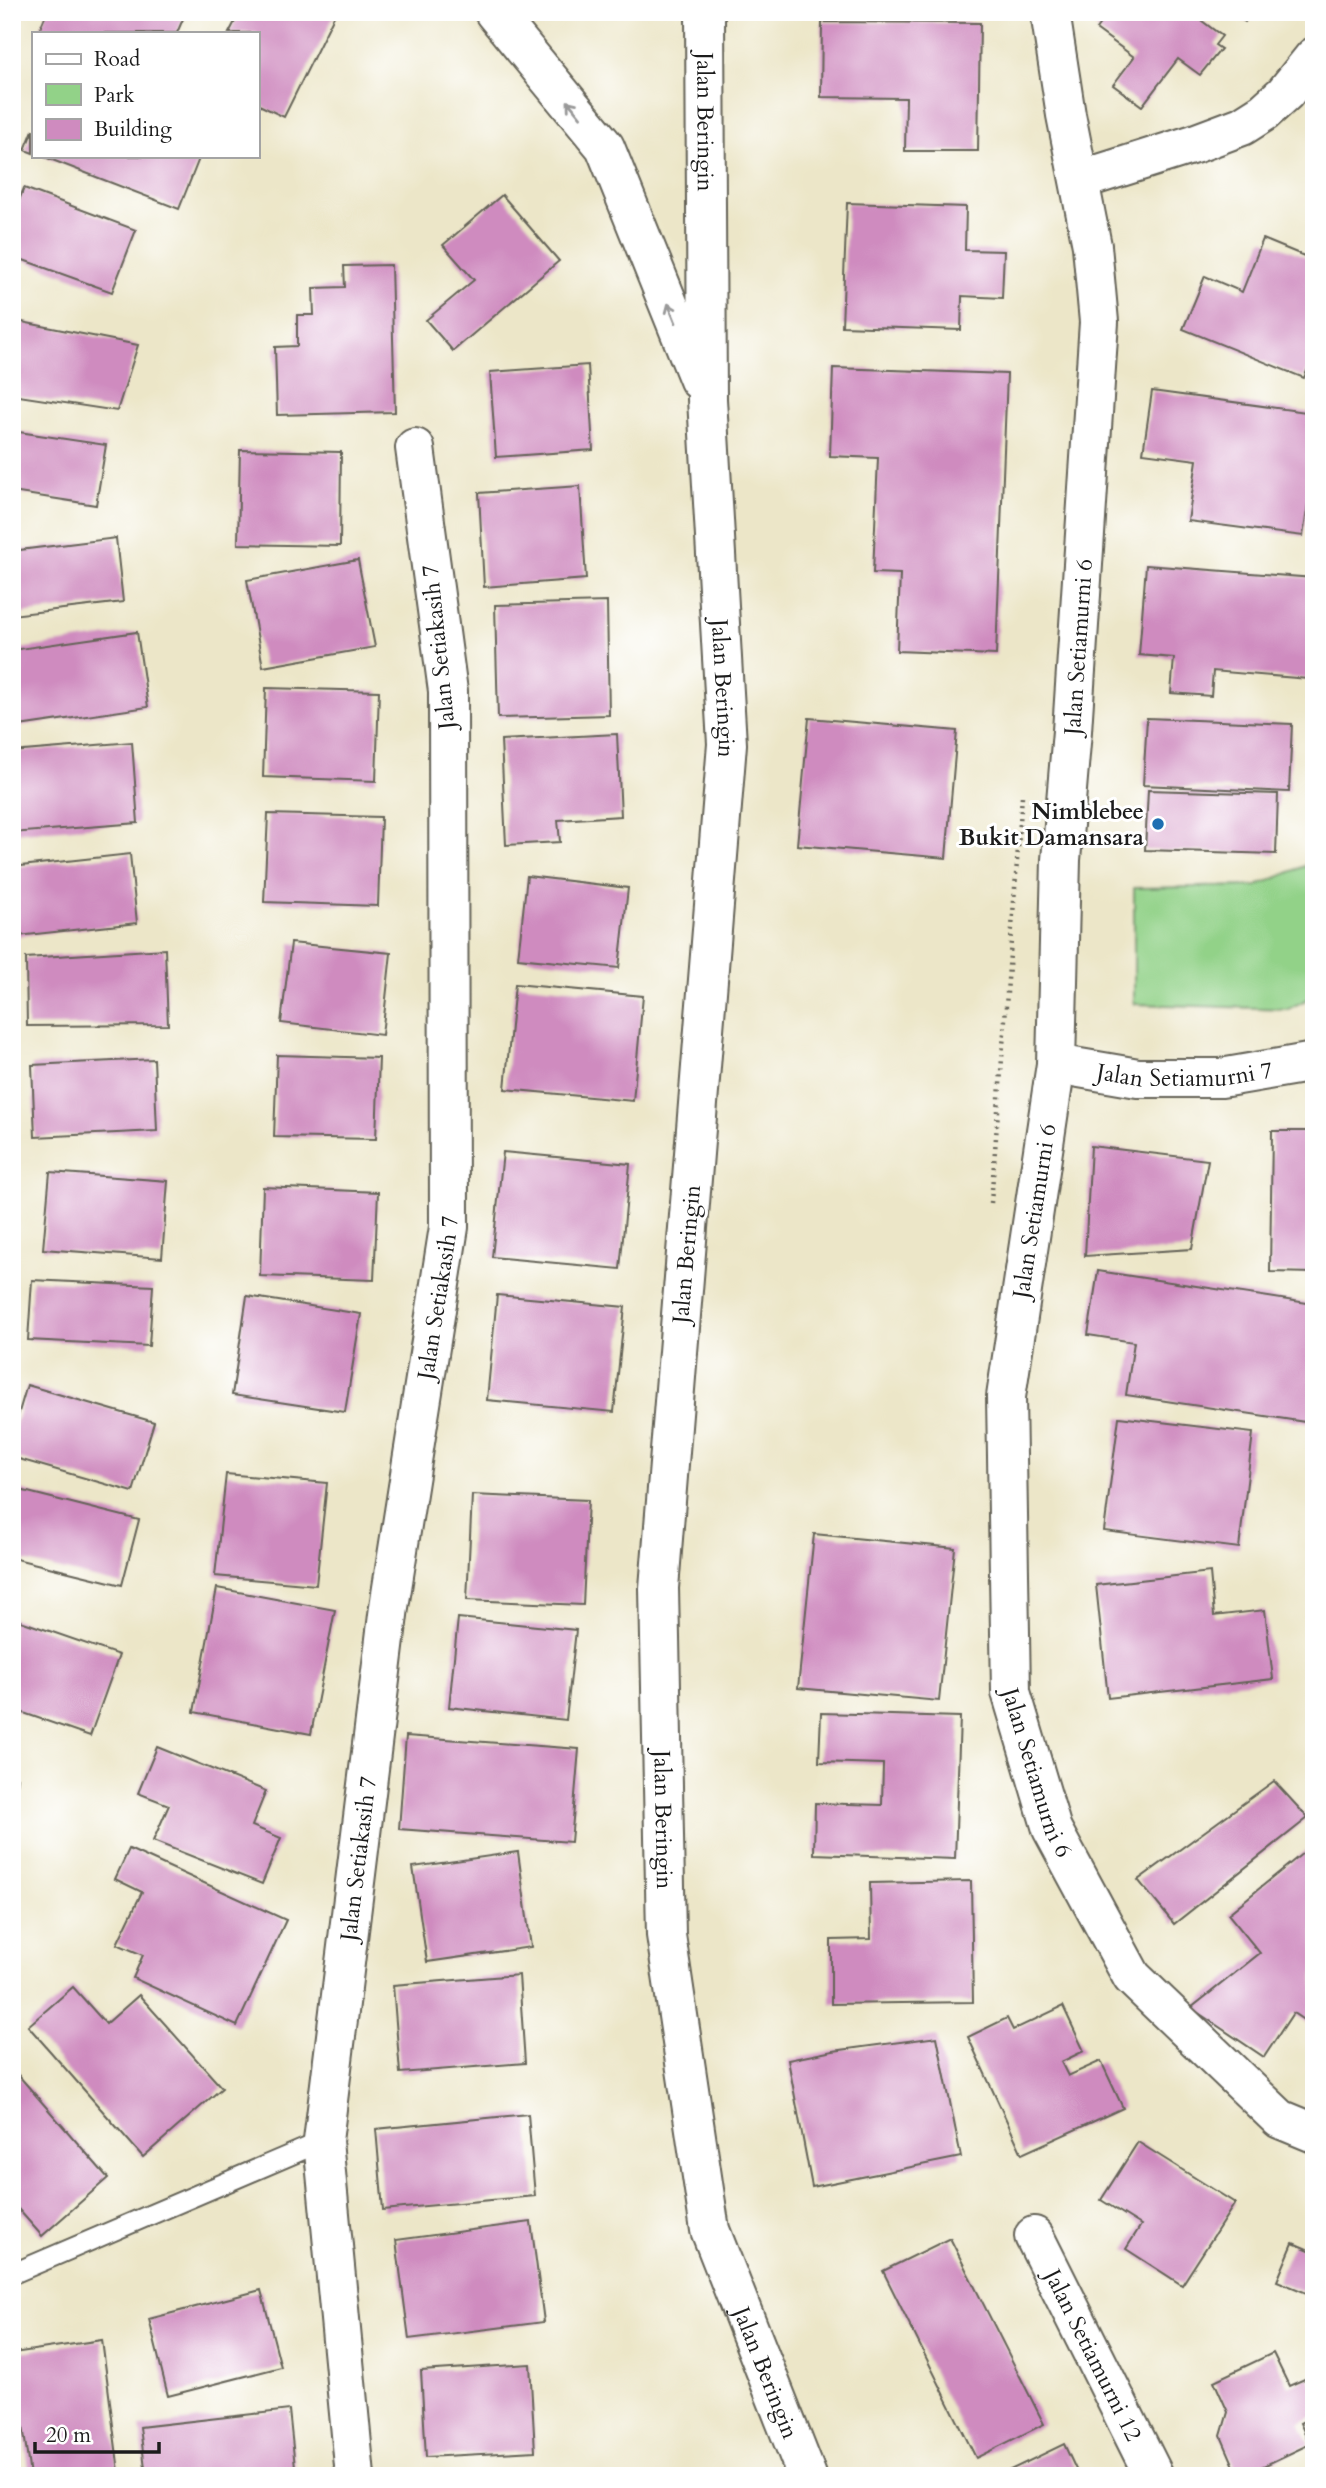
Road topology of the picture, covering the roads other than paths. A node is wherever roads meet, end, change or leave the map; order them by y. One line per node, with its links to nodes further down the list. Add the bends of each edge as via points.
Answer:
1 (494, 12): 6 (street, one-way to 1, via 604,147)
2 (705, 12): 6 (street, Jalan Beringin)
3 (1050, 12): 5 (street, Jalan Setiamurni 6)
4 (1314, 57): 5 (street, via 1286,93 1242,126)
5 (1080, 180): 9 (street, Jalan Setiamurni 6, via 1099,322 1061,860)
6 (707, 399): 15 (street, Jalan Beringin, via 727,744 659,1587 666,1935 710,2230)
7 (415, 448): 11 (street, Jalan Setiakasih 7, via 448,691 449,1227 388,1607)
8 (1314, 1062): 9 (street, Jalan Setiamurni 7, via 1221,1078 1138,1078)
9 (1056, 1064): 10 (street, Jalan Setiamurni 6, via 1006,1397 1011,1692 1052,1829 1132,1977 1280,2119)
10 (1314, 2133)
11 (323, 2141): 13 (lane); 14 (street, Jalan Setiakasih 7)
12 (1034, 2236): 16 (street, Jalan Setiamurni 12)
13 (12, 2274)
14 (355, 2476)
15 (807, 2476)
16 (1154, 2476)

